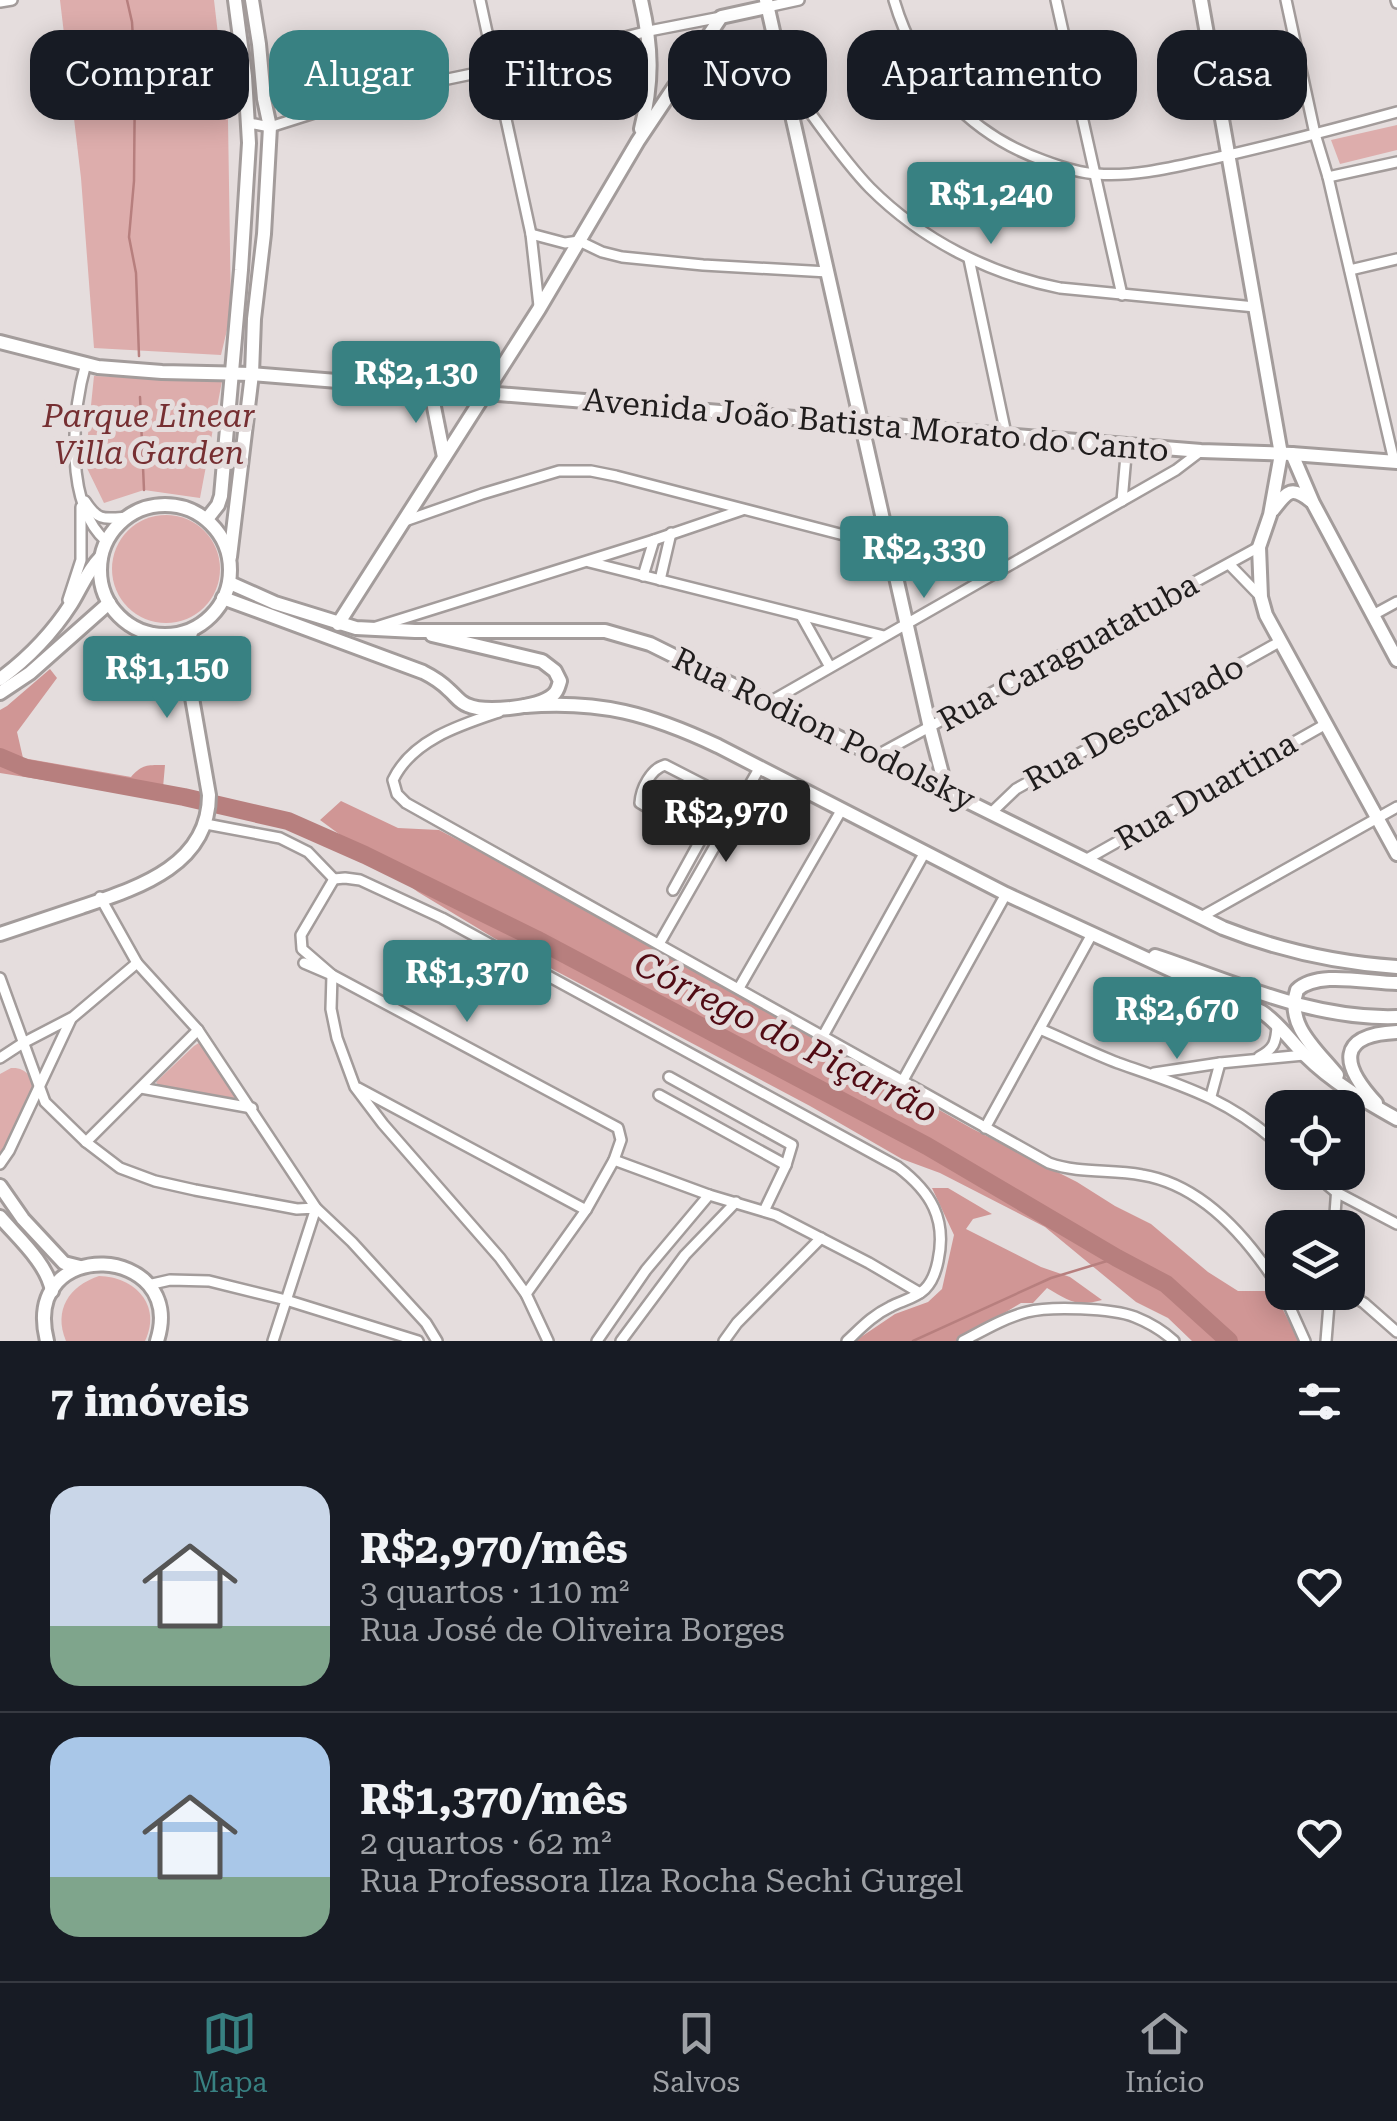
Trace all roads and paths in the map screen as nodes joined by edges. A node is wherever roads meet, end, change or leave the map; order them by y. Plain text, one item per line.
1 (12, 0) edge
2 (234, 0) edge
3 (252, 0) edge
4 (480, 0) edge
5 (642, 0) edge
6 (800, 0) edge
7 (894, 0) edge
8 (1056, 0) edge
9 (1201, 0) edge
10 (1286, 0) edge
11 (0, 2) edge
12 (766, 4) edge
13 (721, 17) junction
14 (487, 30) edge
15 (772, 30) edge
16 (649, 31) junction
17 (469, 75) edge
18 (1397, 112) edge
19 (507, 120) edge
20 (792, 120) edge
21 (815, 120) edge
22 (248, 123) junction
23 (270, 127) junction
24 (1315, 134) junction
25 (638, 141) junction
26 (1229, 155) junction
27 (1397, 162) edge
28 (1096, 174) junction
29 (1328, 177) junction
30 (531, 234) junction
31 (579, 242) junction
32 (969, 258) junction
33 (1397, 259) edge
34 (1350, 270) junction
35 (828, 272) junction
36 (1122, 294) junction
37 (1255, 307) junction
38 (539, 309) junction
39 (0, 342) edge
40 (86, 363) junction
41 (233, 372) junction
42 (252, 374) junction
43 (430, 387) junction
44 (485, 393) junction
45 (862, 423) junction
46 (1006, 434) junction
47 (1127, 444) junction
48 (1201, 452) junction
49 (1287, 454) junction
50 (444, 458) junction
51 (1396, 461) edge
52 (1277, 476) junction
53 (1302, 476) junction
54 (1291, 492) junction
55 (81, 494) junction
56 (1122, 501) junction
57 (1313, 503) junction
58 (744, 510) junction
59 (1270, 514) junction
60 (127, 516) junction
61 (207, 519) junction
62 (405, 521) junction
63 (670, 533) junction
64 (654, 540) junction
65 (1259, 547) junction
66 (104, 548) junction
67 (890, 548) junction
68 (230, 557) junction
69 (586, 561) junction
70 (1228, 564) junction
71 (643, 576) junction
72 (660, 580) junction
73 (230, 583) junction
74 (1261, 597) junction
75 (223, 598) junction
76 (1397, 602) edge
77 (109, 603) junction
78 (64, 614) junction
79 (1373, 615) junction
80 (802, 617) junction
81 (338, 624) junction
82 (907, 624) junction
83 (369, 629) junction
84 (192, 630) junction
85 (415, 631) junction
86 (152, 634) junction
87 (884, 636) junction
88 (1280, 640) junction
89 (1397, 660) edge
90 (830, 667) junction
91 (12, 670) edge
92 (0, 679) edge
93 (0, 693) edge
94 (462, 703) junction
95 (768, 703) junction
96 (524, 706) junction
97 (1326, 724) junction
98 (930, 728) junction
99 (451, 730) junction
100 (876, 756) junction
101 (760, 768) junction
102 (946, 789) junction
103 (206, 794) junction
104 (738, 803) junction
105 (1397, 807) edge
106 (842, 809) junction
107 (992, 812) junction
108 (206, 816) junction
109 (1377, 817) junction
110 (925, 852) junction
111 (1397, 854) edge
112 (1087, 859) junction
113 (334, 880) junction
114 (673, 890) dead end
115 (1006, 894) junction
116 (100, 897) junction
117 (1200, 917) junction
118 (0, 931) edge
119 (1092, 934) junction
120 (659, 944) junction
121 (1129, 950) junction
122 (304, 963) dead end
123 (136, 964) junction
124 (1397, 968) edge
125 (332, 976) junction
126 (0, 978) edge
127 (1397, 983) edge
128 (739, 988) junction
129 (1294, 1004) junction
130 (73, 1017) junction
131 (1397, 1017) edge
132 (1277, 1022) junction
133 (1040, 1029) junction
134 (198, 1030) junction
135 (1397, 1032) edge
136 (822, 1036) junction
137 (23, 1042) junction
138 (1304, 1055) junction
139 (0, 1058) edge
140 (1256, 1058) junction
141 (1220, 1063) junction
142 (1151, 1074) junction
143 (669, 1077) dead end
144 (902, 1082) junction
145 (356, 1087) junction
146 (38, 1088) junction
147 (141, 1088) junction
148 (1347, 1089) joint
149 (659, 1095) dead end
150 (1210, 1096) junction
151 (1365, 1102) edge
152 (252, 1108) junction
153 (1391, 1115) edge
154 (985, 1128) junction
155 (1265, 1133) edge
156 (86, 1142) junction
157 (614, 1160) junction
158 (0, 1164) edge
159 (786, 1165) junction
160 (0, 1186) edge
161 (1334, 1190) edge
162 (1336, 1192) junction
163 (710, 1194) junction
164 (736, 1202) junction
165 (316, 1208) junction
166 (586, 1210) junction
167 (764, 1210) junction
168 (1335, 1210) edge
169 (0, 1216) edge
170 (1397, 1224) edge
171 (821, 1238) junction
172 (1265, 1265) edge
173 (80, 1267) junction
174 (148, 1285) junction
175 (52, 1291) junction
176 (920, 1293) junction
177 (526, 1294) junction
178 (286, 1300) junction
179 (1365, 1304) edge
180 (1291, 1310) edge
181 (1329, 1310) edge
182 (1397, 1332) edge
183 (44, 1339) edge
184 (157, 1341) edge
185 (273, 1341) edge
186 (418, 1341) edge
187 (437, 1341) edge
188 (548, 1341) edge
189 (597, 1341) edge
190 (620, 1341) edge
191 (724, 1341) edge
192 (847, 1341) edge
193 (964, 1341) edge
194 (1174, 1341) edge
195 (1306, 1341) edge
196 (1326, 1341) edge

1 - 11 street
2 - 22 street
3 - 23 street
4 - 14 street
5 - 16 street
6 - 12 street
7 - 28 street
8 - 28 street
9 - 26 street
10 - 24 street
12 - 13 street
12 - 15 street
13 - 16 street
13 - 25 street
16 - 25 street
17 - 23 street
18 - 24 street
19 - 30 street
20 - 35 street
21 - 32 street
22 - 23 street
22 - 41 street
23 - 42 street
24 - 26 street
24 - 29 street
25 - 31 street
26 - 28 street
26 - 37 street
27 - 29 street
28 - 36 street
29 - 34 street
30 - 31 street
30 - 38 street
31 - 35 street
31 - 38 street
32 - 36 street
32 - 46 street
33 - 34 street
34 - 51 street
35 - 45 street
36 - 37 street
37 - 49 street
38 - 44 street
39 - 40 street, Avenida João Batista Morato do Canto
40 - 41 street, Avenida João Batista Morato do Canto
40 - 55 street
41 - 42 street, Avenida João Batista Morato do Canto
41 - 61 street
42 - 43 street, Avenida João Batista Morato do Canto
42 - 68 street
43 - 44 street, Avenida João Batista Morato do Canto
43 - 50 street
44 - 45 street, Avenida João Batista Morato do Canto
44 - 50 street
45 - 46 street, Avenida João Batista Morato do Canto
45 - 67 street
46 - 47 street, Avenida João Batista Morato do Canto
47 - 48 street, Avenida João Batista Morato do Canto
47 - 56 street
48 - 49 street, Avenida João Batista Morato do Canto
48 - 56 street
49 - 51 street, Avenida João Batista Morato do Canto
49 - 52 street
49 - 53 street
50 - 62 street
52 - 54 street
52 - 59 street
53 - 54 street
53 - 57 street
54 - 57 street
54 - 59 street
55 - 60 street
55 - 66 street
55 - 78 street
56 - 82 street
57 - 79 street
58 - 62 street
58 - 63 street
58 - 67 street
59 - 65 street
60 - 61 street
60 - 66 street
61 - 68 street
62 - 81 street
63 - 64 street
63 - 72 street
64 - 69 street
64 - 71 street
65 - 70 street, Rua Caraguatatuba
65 - 74 street
66 - 77 street
66 - 78 street
67 - 82 street
68 - 73 street
69 - 71 street
69 - 83 street
70 - 74 street
70 - 98 street, Rua Caraguatatuba
71 - 72 street
72 - 80 street
73 - 75 street
73 - 81 street, Rua Rodion Podolsky
74 - 88 street
75 - 84 street
75 - 94 street
76 - 79 street
77 - 86 street
77 - 91 street
78 - 91 street
79 - 89 street
80 - 87 street
80 - 90 street
81 - 83 street, Rua Rodion Podolsky
82 - 87 street
82 - 98 street
83 - 85 street, Rua Rodion Podolsky
84 - 86 street
84 - 103 street
85 - 95 street, Rua Rodion Podolsky
85 - 96 street
86 - 103 street
87 - 90 street
88 - 97 street
88 - 107 street, Rua Descalvado
90 - 95 street
91 - 92 street
91 - 93 street
94 - 96 street
94 - 99 street
95 - 100 street, Rua Rodion Podolsky
96 - 99 street
96 - 101 street
97 - 109 street
97 - 112 street, Rua Duartina
98 - 100 street, Rua Caraguatatuba
98 - 102 street
99 - 120 street
100 - 102 street, Rua Rodion Podolsky
101 - 104 street
101 - 106 street
102 - 107 street, Rua Rodion Podolsky
103 - 108 street
104 - 114 street
104 - 120 street
105 - 109 street
106 - 110 street
106 - 128 street
107 - 112 street, Rua Rodion Podolsky
108 - 113 street
108 - 116 street
109 - 111 street
109 - 117 street
110 - 115 street
110 - 136 street
112 - 117 street, Rua Rodion Podolsky
113 - 125 street
113 - 176 street
115 - 119 street
115 - 144 street
116 - 118 street
116 - 123 street
117 - 124 street, Rua Rodion Podolsky
119 - 121 street
119 - 133 street
120 - 128 street
121 - 129 street
121 - 132 street
122 - 125 street
123 - 130 street
123 - 134 street
125 - 145 street
125 - 157 street
126 - 137 street
127 - 129 street
128 - 136 street
129 - 131 street
129 - 148 street
130 - 137 street
130 - 146 street
132 - 138 street
132 - 140 street
133 - 142 street
133 - 154 street
134 - 147 street
134 - 152 street
135 - 153 street
136 - 144 street
137 - 139 street
137 - 146 street
138 - 140 street
138 - 148 street
140 - 141 street
141 - 142 street
141 - 150 street
142 - 150 street
143 - 159 street
144 - 154 street
145 - 166 street
145 - 177 street
146 - 156 street
146 - 158 street
147 - 152 street
147 - 156 street
149 - 159 street
150 - 155 street
151 - 153 street
152 - 165 street
154 - 172 street
156 - 165 street
157 - 163 street
157 - 166 street
159 - 167 street
160 - 173 street
161 - 162 street
162 - 168 street
162 - 170 street
163 - 164 street
163 - 189 street
164 - 167 street
164 - 190 street
165 - 178 street
165 - 187 street
166 - 177 street
167 - 171 street
169 - 175 street
171 - 176 street
171 - 191 street
173 - 174 street
173 - 175 street
174 - 178 street
174 - 184 street
175 - 183 street
176 - 192 street
177 - 188 street
178 - 185 street
178 - 186 street
179 - 182 street
180 - 195 street
181 - 196 street
193 - 194 street

